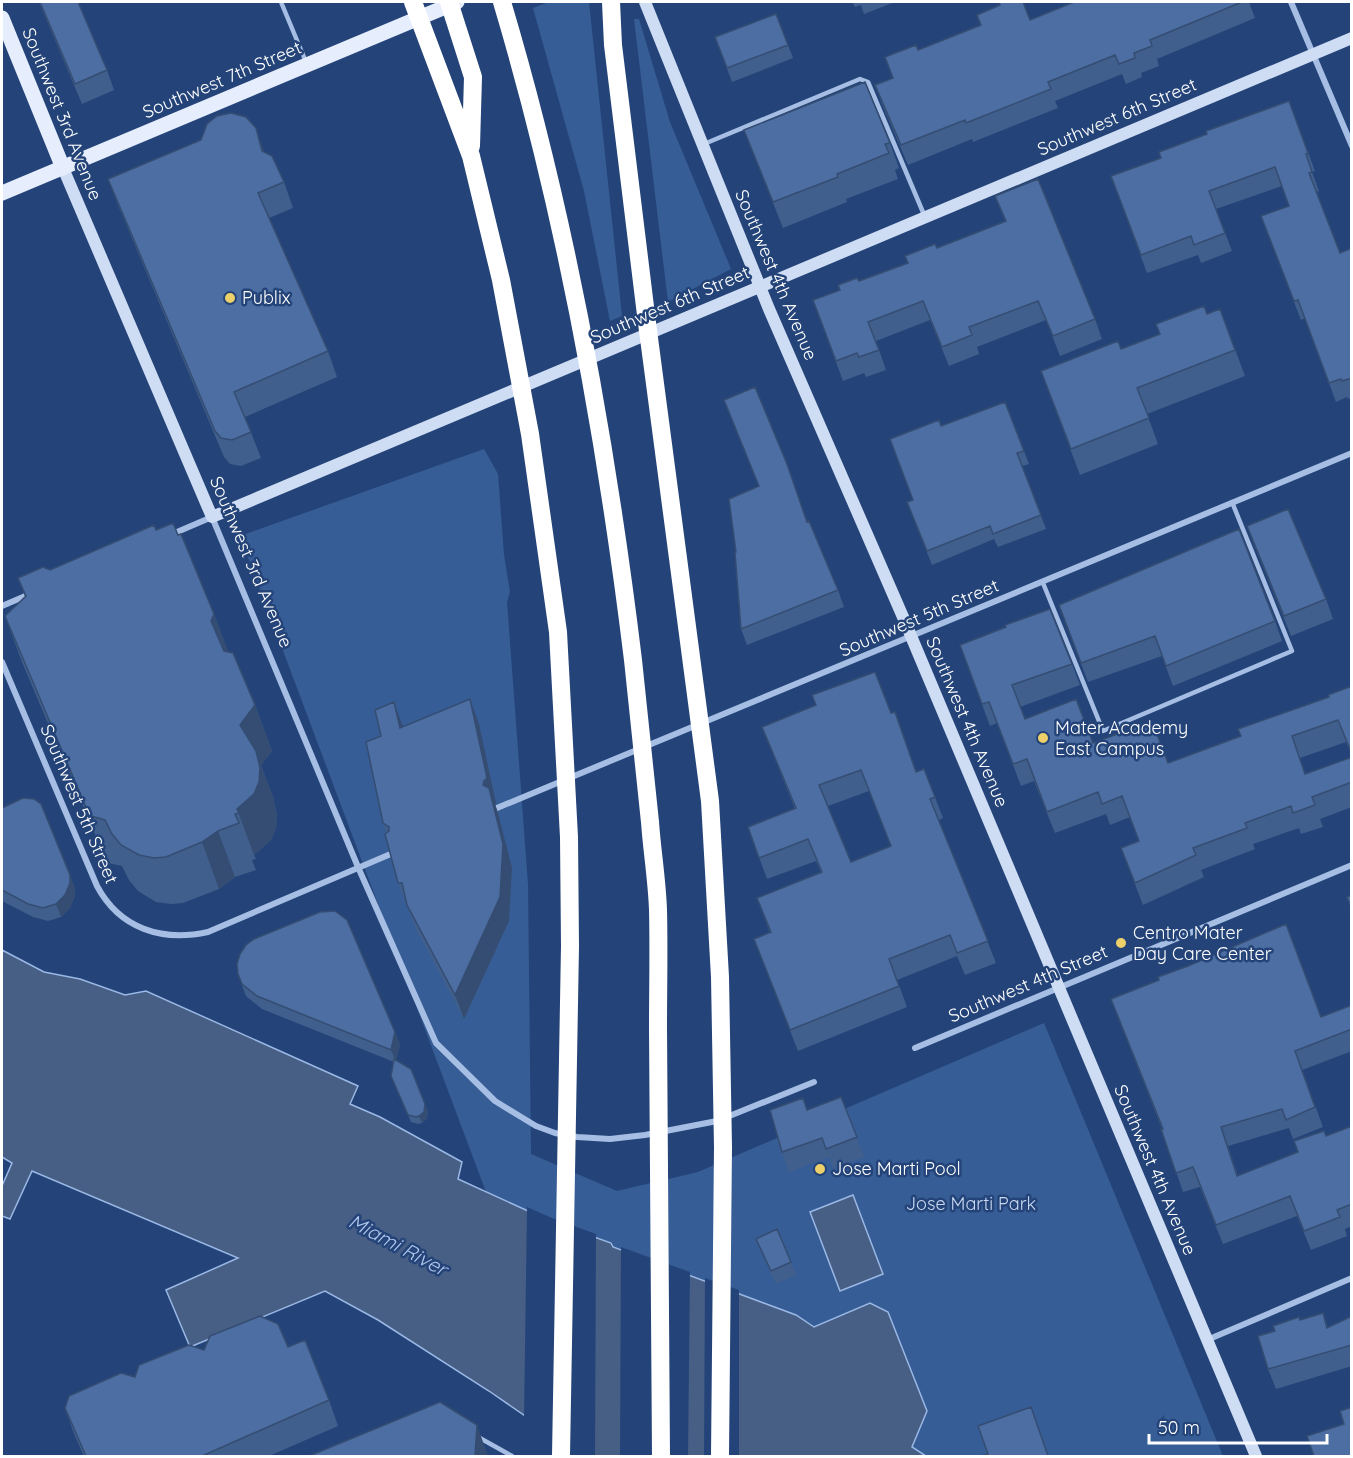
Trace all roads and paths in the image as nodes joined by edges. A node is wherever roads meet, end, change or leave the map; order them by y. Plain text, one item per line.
1 (281, 2) edge
2 (413, 2) edge
3 (449, 2) edge
4 (457, 2) edge
5 (502, 2) edge
6 (610, 2) edge
7 (645, 2) edge
8 (1290, 2) edge
9 (2, 18) edge
10 (1352, 38) edge
11 (1313, 54) junction
12 (307, 65) junction
13 (702, 144) junction
14 (1352, 146) edge
15 (471, 156) junction
16 (63, 168) junction
17 (2, 193) edge
18 (925, 217) junction
19 (760, 288) junction
20 (1352, 453) edge
21 (1232, 502) junction
22 (212, 517) junction
23 (164, 538) edge
24 (1043, 583) junction
25 (34, 592) edge
26 (2, 606) edge
27 (912, 637) junction
28 (2, 662) edge
29 (497, 808) edge
30 (393, 853) edge
31 (1352, 865) edge
32 (358, 867) junction
33 (1059, 988) junction
34 (915, 1048) dead end
35 (814, 1082) dead end
36 (1352, 1278) edge
37 (1206, 1340) junction
38 (475, 1436) edge
39 (512, 1456) edge
40 (561, 1456) edge
41 (661, 1456) edge
42 (720, 1456) edge
43 (1256, 1456) edge

1 - 12 lane
2 - 15 highway, bridge
3 - 15 highway, bridge
4 - 12 main road, Southwest 7th Street
5 - 41 highway, bridge
6 - 42 highway, bridge
7 - 13 street, Southwest 4th Avenue
8 - 11 street
9 - 16 main road, Southwest 3rd Avenue
10 - 11 street, Southwest 6th Street
11 - 14 street
11 - 18 street, Southwest 6th Street
12 - 16 main road, Southwest 7th Street
13 - 18 lane
13 - 19 street, Southwest 4th Avenue
15 - 40 highway, bridge
16 - 17 main road, Southwest 7th Street
16 - 22 street, Southwest 3rd Avenue
18 - 19 street, Southwest 6th Street
19 - 22 street, Southwest 6th Street
19 - 27 street, Southwest 4th Avenue
20 - 21 street, Southwest 5th Street
21 - 24 street, Southwest 5th Street
21 - 24 lane
22 - 23 street, Southwest 6th Street
22 - 32 street, Southwest 3rd Avenue
24 - 27 street, Southwest 5th Street
25 - 26 street
27 - 29 street, Southwest 5th Street
27 - 33 street, Southwest 4th Avenue
28 - 32 street, Southwest 5th Street
30 - 32 street, Southwest 5th Street
31 - 33 street, Southwest 4th Street
32 - 35 street, Southwest 3rd Avenue
33 - 34 street, Southwest 4th Street
33 - 37 street, Southwest 4th Avenue
36 - 37 street
37 - 43 street, Southwest 4th Avenue
38 - 39 lane

